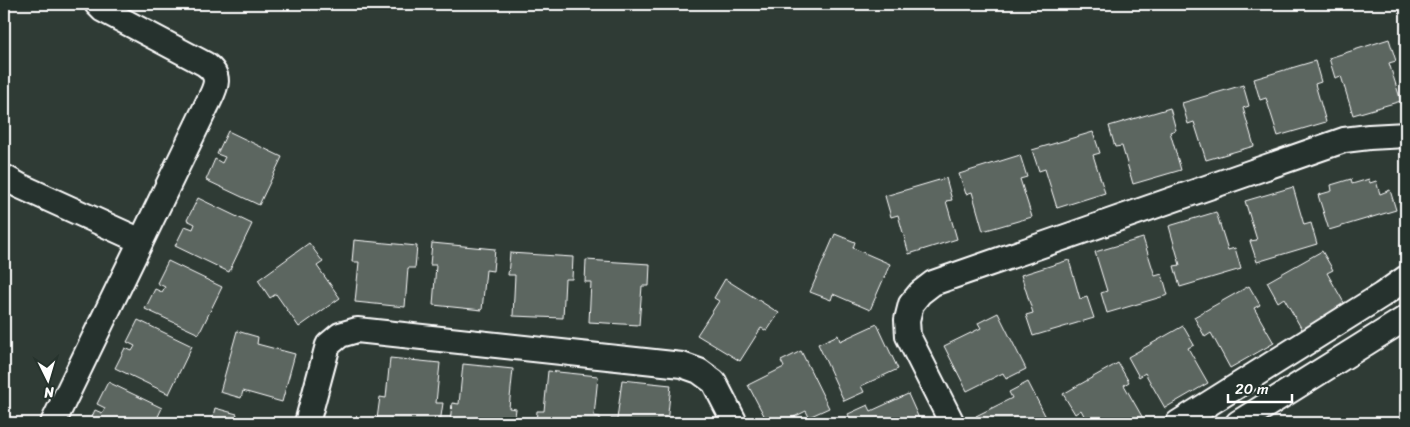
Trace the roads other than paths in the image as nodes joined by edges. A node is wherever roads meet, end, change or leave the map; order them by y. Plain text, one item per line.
1 (97, 4) edge
2 (1406, 134) edge
3 (4, 177) edge
4 (141, 241) junction
5 (1406, 278) edge
6 (1406, 318) edge
7 (53, 423) edge
8 (307, 423) edge
9 (735, 423) edge
10 (952, 423) edge
11 (1178, 423) edge
12 (1238, 423) edge

1 - 4 street
2 - 10 street
3 - 4 street
4 - 7 street
5 - 11 street
6 - 12 street
8 - 9 street

